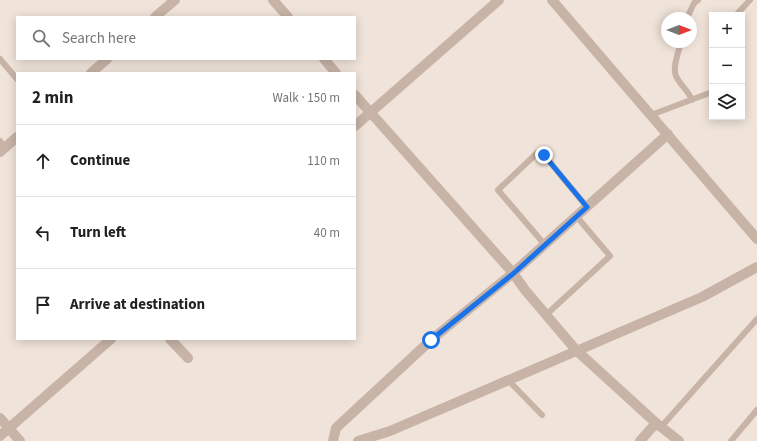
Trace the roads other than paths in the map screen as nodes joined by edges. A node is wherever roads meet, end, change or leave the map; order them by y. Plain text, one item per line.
1 (175, 0) edge
2 (273, 0) edge
3 (499, 0) edge
4 (552, 0) edge
5 (698, 0) edge
6 (750, 0) edge
7 (690, 12) edge
8 (739, 12) edge
9 (156, 16) edge
10 (287, 16) edge
11 (680, 48) edge
12 (0, 59) edge
13 (106, 60) edge
14 (325, 60) edge
15 (91, 72) edge
16 (335, 72) edge
17 (16, 78) edge
18 (709, 93) edge
19 (356, 96) edge
20 (692, 100) junction
21 (370, 113) junction
22 (651, 115) junction
23 (356, 125) edge
24 (668, 134) junction
25 (16, 138) edge
26 (2, 147) edge
27 (587, 207) junction
28 (577, 217) junction
29 (757, 239) edge
30 (545, 245) junction
31 (757, 267) edge
32 (514, 273) junction
33 (547, 314) junction
34 (757, 318) edge
35 (110, 340) edge
36 (171, 340) edge
37 (576, 350) junction
38 (188, 358) dead end
39 (508, 380) junction
40 (757, 410) edge
41 (542, 414) dead end
42 (0, 418) edge
43 (658, 425) junction
44 (9, 428) junction
45 (0, 436) edge
46 (20, 441) edge
47 (333, 441) edge
48 (358, 441) edge
49 (640, 441) edge
50 (678, 441) edge
51 (731, 441) edge

1 - 9 street
2 - 10 street
3 - 21 street
4 - 22 street
5 - 7 lane
6 - 8 lane
11 - 20 lane
12 - 17 lane
13 - 15 street
14 - 16 street
18 - 20 lane
19 - 21 street
20 - 22 lane
21 - 23 street
21 - 32 street
22 - 24 street
24 - 27 street
24 - 29 street
25 - 26 street
27 - 28 street
27 - 30 lane
28 - 30 street
28 - 33 lane
30 - 32 street
31 - 37 street
32 - 33 street
32 - 47 street
33 - 37 street
34 - 43 lane
35 - 44 street
36 - 38 street
37 - 39 street
37 - 43 street
39 - 41 lane
39 - 48 street
40 - 51 lane
42 - 44 street
43 - 49 street
43 - 50 street
44 - 45 street
44 - 46 street

